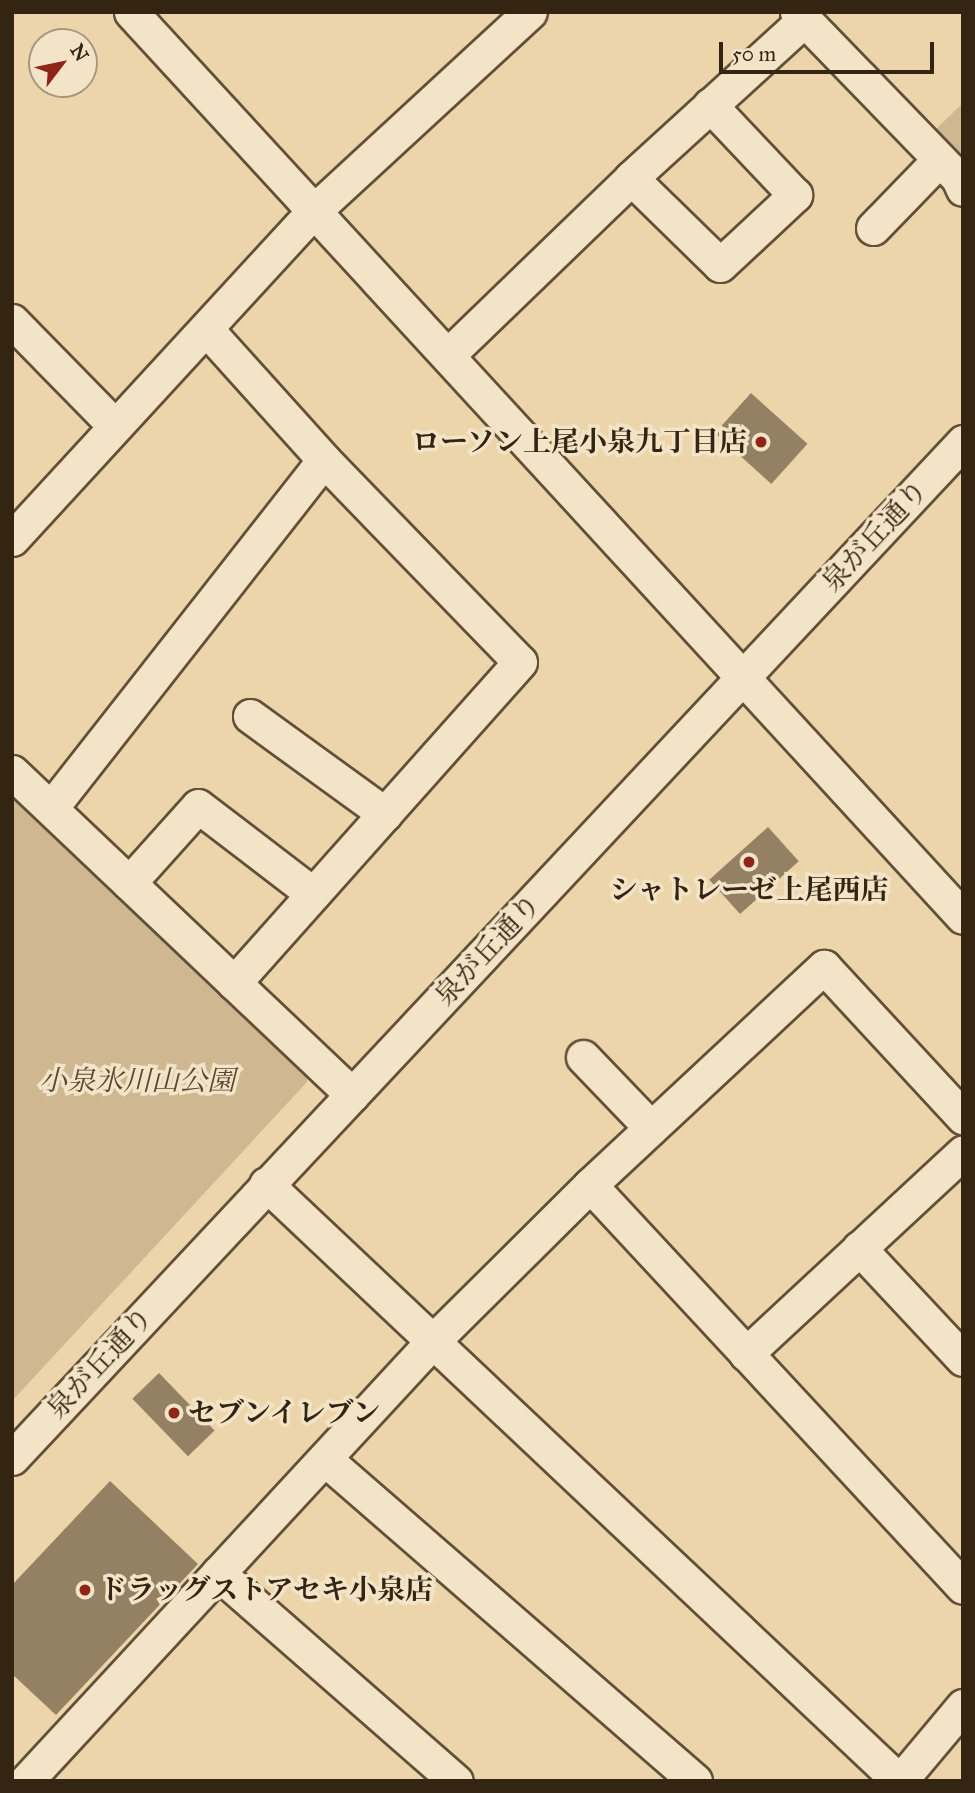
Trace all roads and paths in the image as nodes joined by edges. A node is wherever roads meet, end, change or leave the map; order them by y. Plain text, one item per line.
1 (131, 12) edge
2 (530, 12) edge
3 (801, 16) edge
4 (710, 105) junction
5 (939, 159) junction
6 (631, 178) junction
7 (963, 189) edge
8 (313, 212) junction
9 (873, 228) dead end
10 (208, 331) junction
11 (17, 336) edge
12 (448, 355) junction
13 (115, 426) junction
14 (963, 442) edge
15 (324, 460) junction
16 (12, 539) edge
17 (742, 678) junction
18 (250, 716) dead end
19 (12, 772) edge
20 (51, 808) junction
21 (385, 814) junction
22 (129, 883) junction
23 (313, 894) junction
24 (963, 918) edge
25 (234, 983) junction
26 (583, 1057) dead end
27 (352, 1095) junction
28 (963, 1117) edge
29 (651, 1128) junction
30 (963, 1152) edge
31 (266, 1184) junction
32 (590, 1185) junction
33 (859, 1248) junction
34 (434, 1340) junction
35 (746, 1354) junction
36 (963, 1359) edge
37 (12, 1458) edge
38 (326, 1460) junction
39 (218, 1573) junction
40 (963, 1587) edge
41 (962, 1707) edge
42 (12, 1775) edge
43 (20, 1781) edge
44 (26, 1781) edge
45 (456, 1781) edge
46 (695, 1781) edge
47 (899, 1781) edge

1 - 8 street
2 - 8 street
3 - 4 street
3 - 5 street
4 - 6 street
4 - 6 street
5 - 7 street
5 - 9 street
6 - 12 street
8 - 10 street
8 - 12 street
10 - 13 street
10 - 15 street
11 - 13 street
12 - 17 street
13 - 16 street
14 - 17 street, 泉が丘通り
15 - 20 street
15 - 21 street
17 - 24 street
17 - 27 street, 泉が丘通り
18 - 21 street
19 - 20 street
20 - 22 street
21 - 23 street
22 - 23 street
22 - 25 street
23 - 25 street
25 - 27 street
26 - 29 street
27 - 31 street, 泉が丘通り
28 - 29 street
29 - 32 street
30 - 33 street
31 - 34 street
31 - 37 street, 泉が丘通り
32 - 34 street
32 - 35 street
33 - 35 street
33 - 36 street
34 - 38 street
34 - 47 street
35 - 40 street
38 - 39 street
38 - 46 street
39 - 44 street
39 - 45 street
41 - 47 street
42 - 43 street

